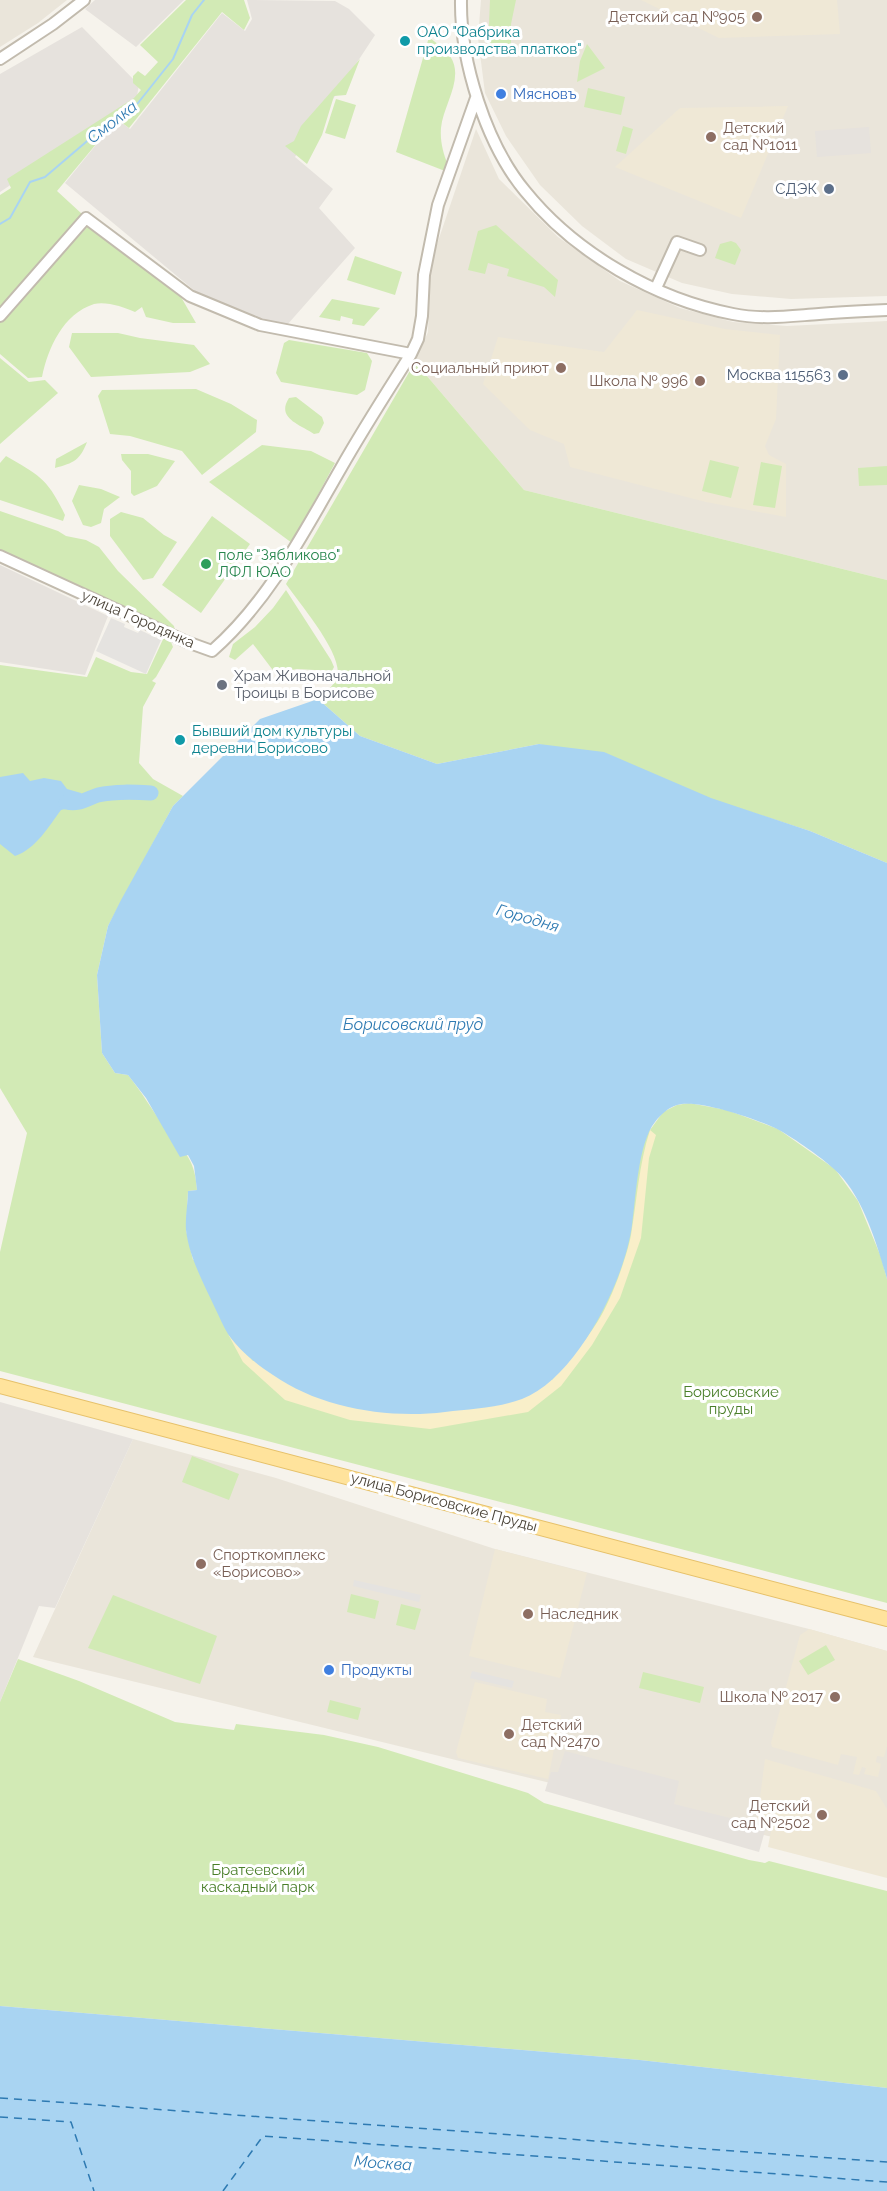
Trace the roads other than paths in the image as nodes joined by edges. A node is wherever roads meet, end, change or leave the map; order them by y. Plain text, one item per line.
1 (84, 0) edge
2 (461, 0) edge
3 (0, 59) edge
4 (476, 98) junction
5 (700, 250) dead end
6 (656, 288) junction
7 (887, 310) edge
8 (0, 316) edge
9 (411, 354) junction
10 (0, 556) edge
11 (0, 1386) edge
12 (887, 1619) edge

1 - 3 street
2 - 4 street
4 - 6 street
4 - 9 street, улица Городянка
5 - 6 street
6 - 7 street
8 - 9 street
9 - 10 street, улица Городянка
11 - 12 main road, улица Борисовские Пруды

